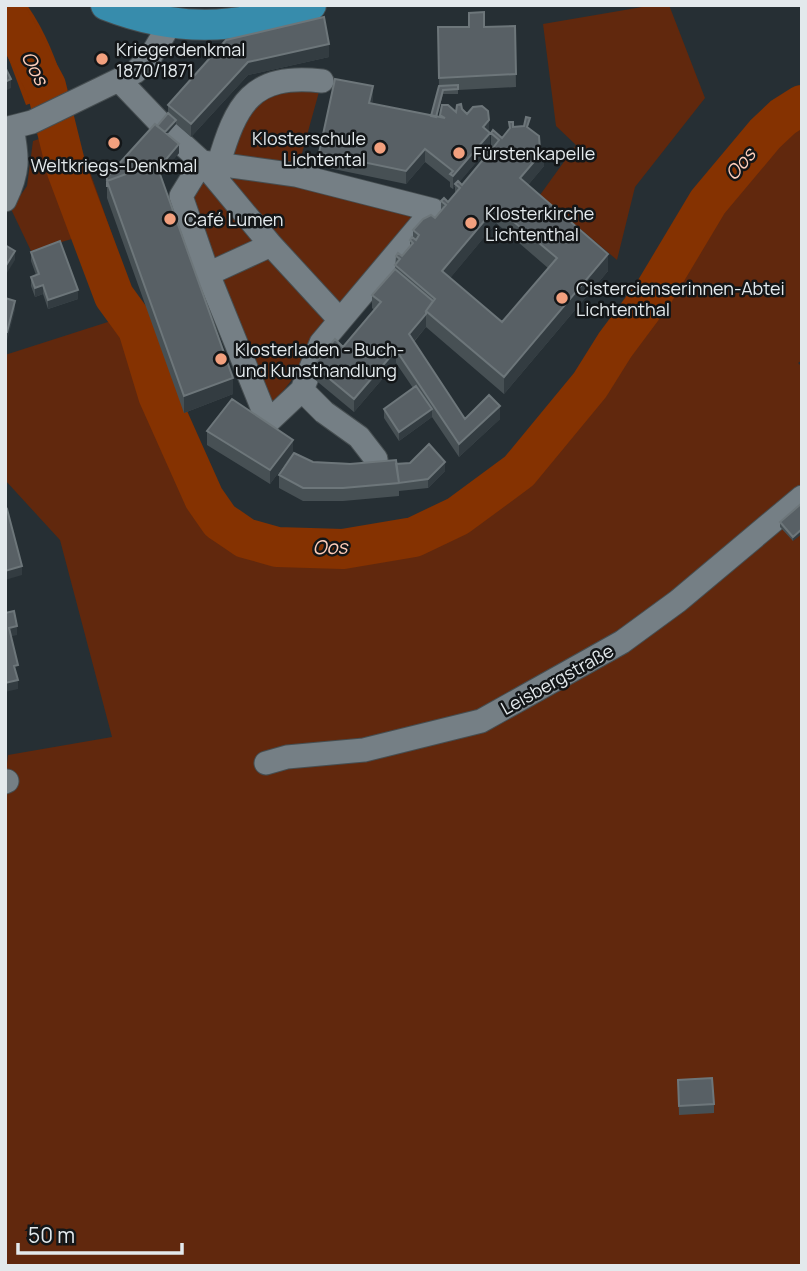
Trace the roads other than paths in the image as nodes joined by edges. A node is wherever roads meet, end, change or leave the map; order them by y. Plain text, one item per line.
1 (106, 5) edge
2 (304, 6) edge
3 (170, 23) junction
4 (120, 81) junction
5 (322, 81) dead end
6 (16, 126) edge
7 (210, 164) junction
8 (5, 200) edge
9 (271, 245) junction
10 (208, 274) junction
11 (340, 320) junction
12 (302, 390) junction
13 (376, 459) edge
14 (802, 497) edge
15 (266, 763) dead end

1 - 3 main road
2 - 3 main road
3 - 4 street
4 - 6 street
4 - 7 street
5 - 7 street
6 - 8 street
7 - 9 street
7 - 10 street
7 - 11 street
9 - 10 street
9 - 11 street
10 - 12 street
11 - 12 street
12 - 13 street
14 - 15 street, Leisbergstraße

